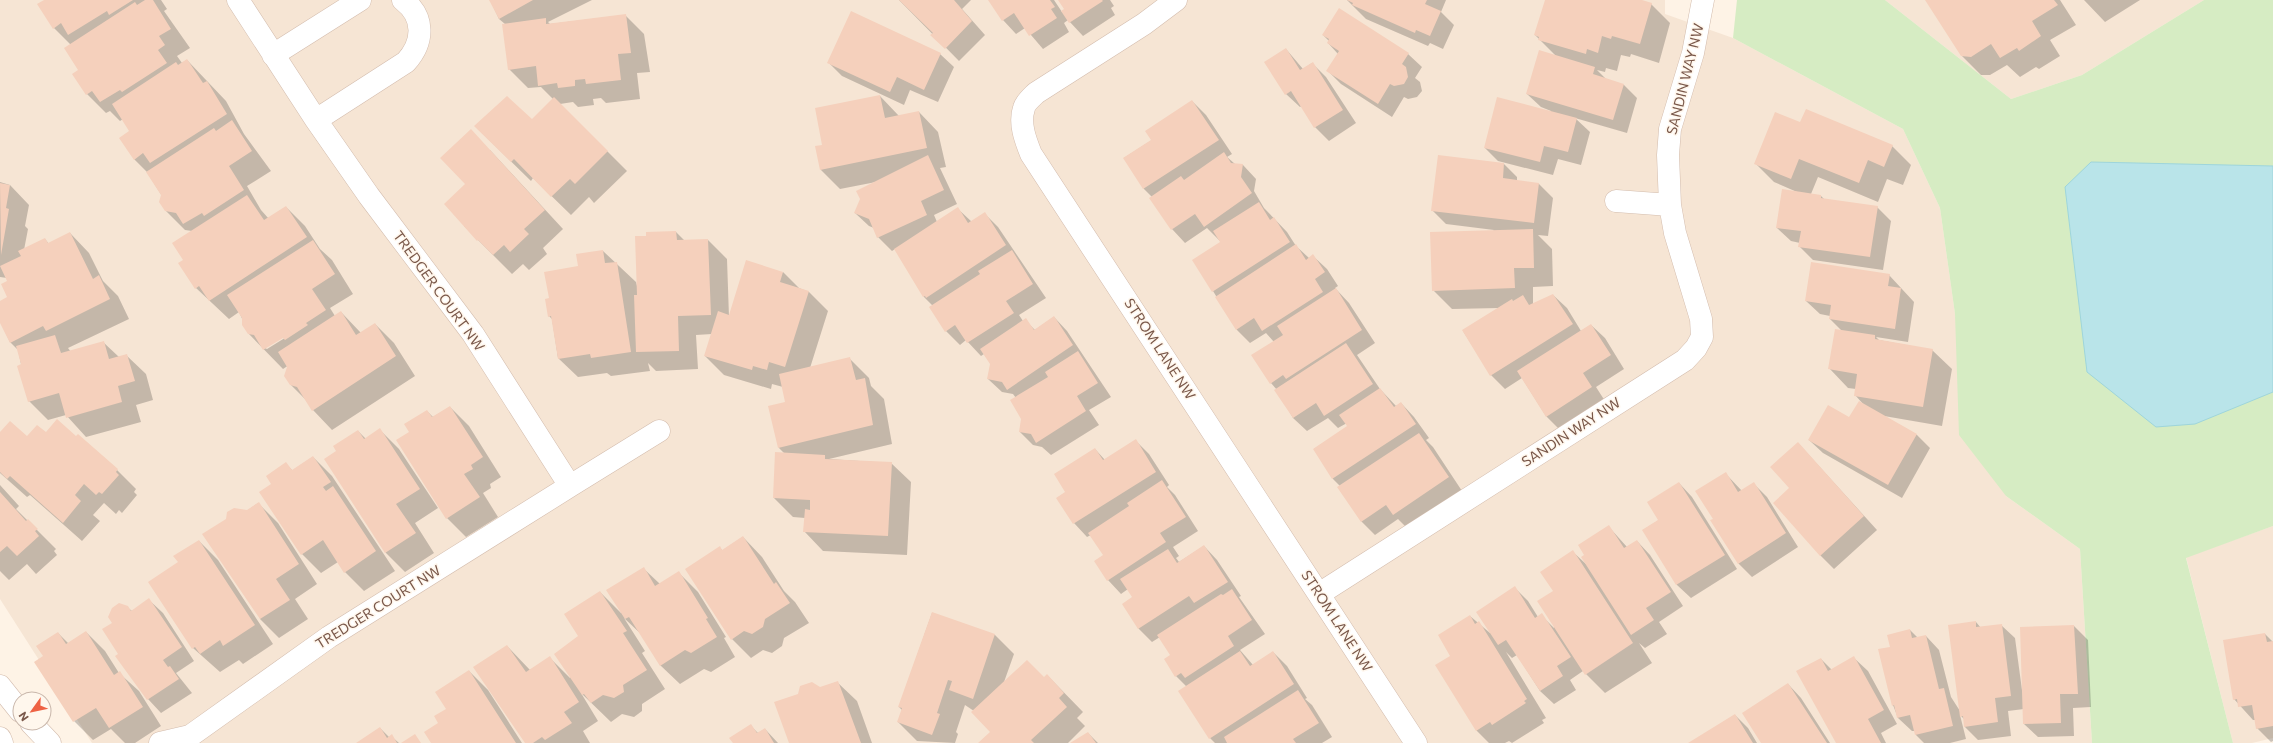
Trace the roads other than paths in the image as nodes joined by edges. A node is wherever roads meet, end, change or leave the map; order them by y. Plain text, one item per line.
1 (238, 0) edge
2 (360, 0) edge
3 (403, 0) edge
4 (1176, 0) edge
5 (1702, 0) edge
6 (274, 55) junction
7 (316, 120) junction
8 (1616, 202) dead end
9 (1670, 205) junction
10 (659, 431) dead end
11 (570, 486) junction
12 (1319, 594) junction
13 (0, 686) edge
14 (12, 701) edge
15 (39, 731) edge
16 (0, 738) edge
17 (188, 739) edge
18 (2, 743) edge
19 (50, 743) edge
20 (160, 743) edge
21 (1416, 743) edge

1 - 6 street, TREDGER COURT NW
2 - 6 street
3 - 7 street
4 - 12 street, STROM LANE NW
5 - 9 street, SANDIN WAY NW
6 - 7 street, TREDGER COURT NW
7 - 11 street, TREDGER COURT NW
8 - 9 street
9 - 12 street, SANDIN WAY NW
10 - 11 street, TREDGER COURT NW
11 - 17 street, TREDGER COURT NW
12 - 21 street, STROM LANE NW
13 - 14 street
15 - 19 street
16 - 18 street
17 - 20 street, TREDGER COURT NW

